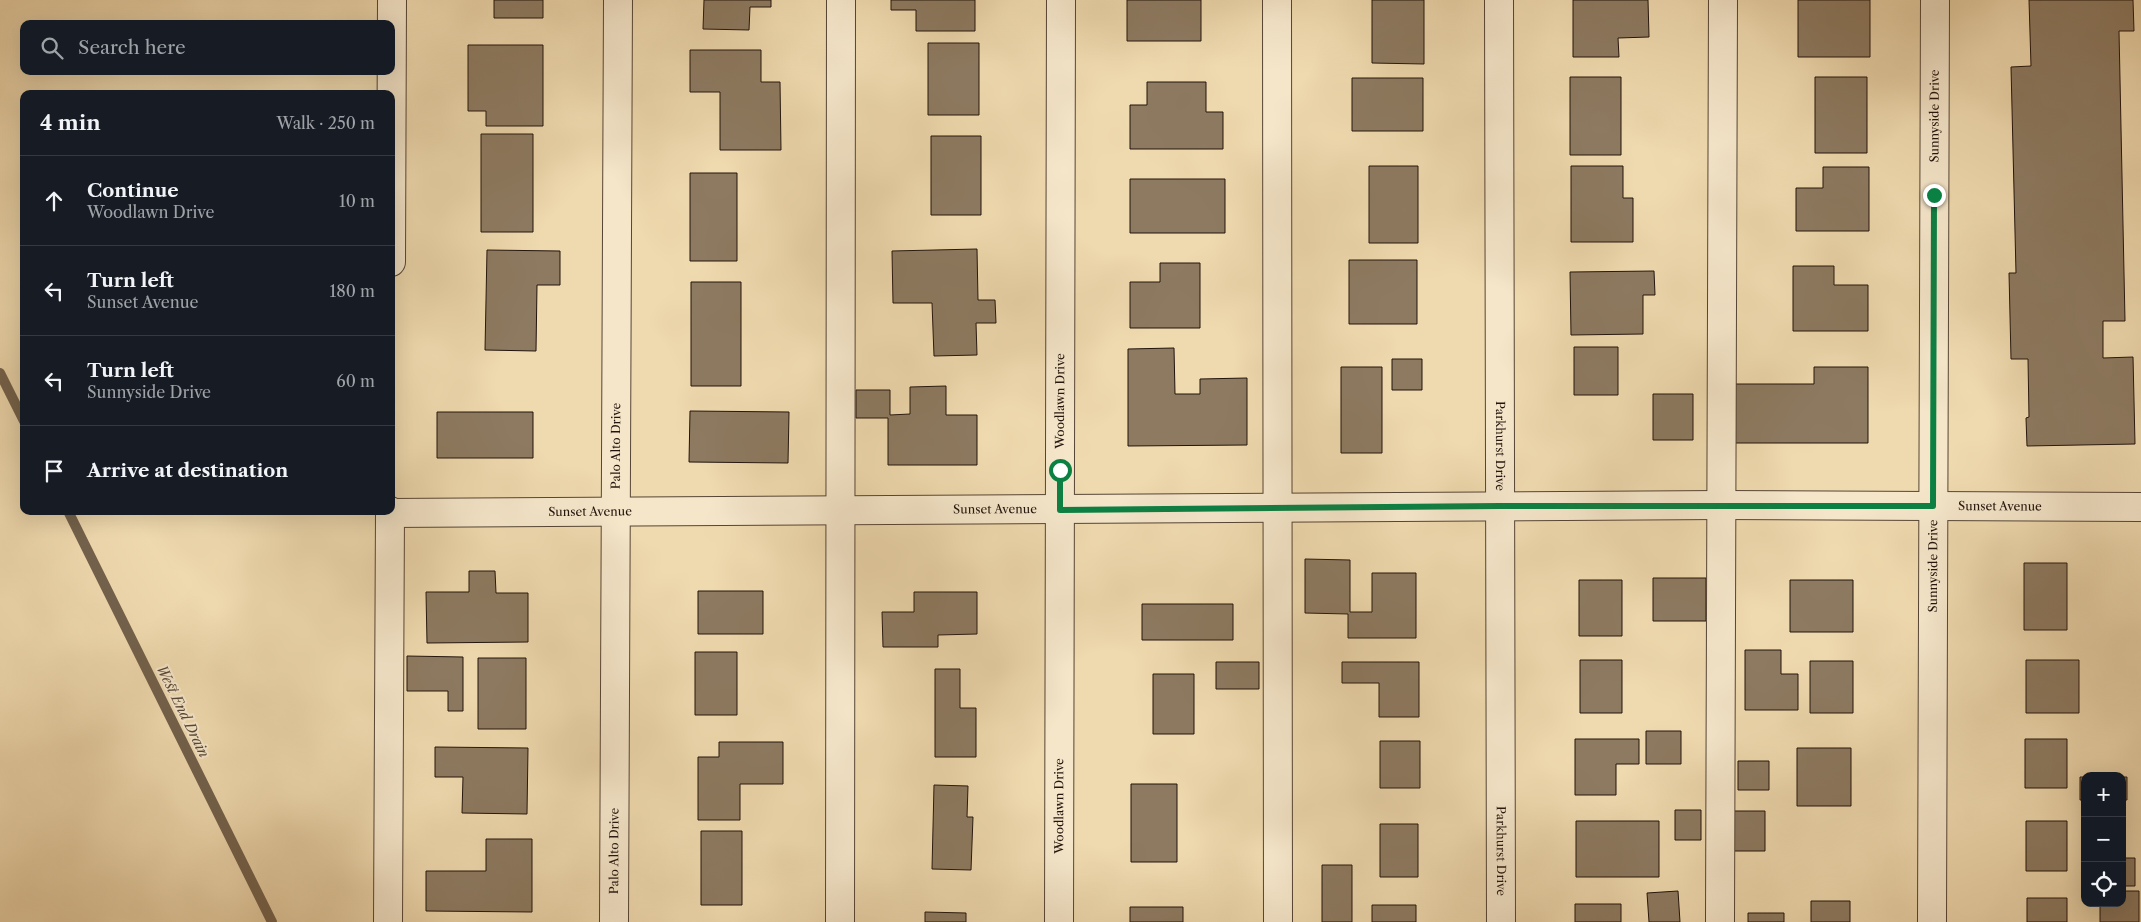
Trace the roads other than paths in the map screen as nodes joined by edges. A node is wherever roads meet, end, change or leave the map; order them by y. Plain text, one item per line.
1 (392, 0) edge
2 (618, 0) edge
3 (841, 0) edge
4 (1061, 0) edge
5 (1277, 0) edge
6 (1499, 0) edge
7 (1723, 0) edge
8 (1935, 0) edge
9 (392, 20) edge
10 (392, 75) edge
11 (392, 90) edge
12 (1500, 506) junction
13 (1721, 506) junction
14 (1933, 506) junction
15 (2141, 507) edge
16 (1278, 508) junction
17 (1060, 510) junction
18 (395, 512) edge
19 (616, 512) junction
20 (841, 512) junction
21 (390, 515) edge
22 (388, 922) edge
23 (614, 922) edge
24 (840, 922) edge
25 (1059, 922) edge
26 (1278, 922) edge
27 (1500, 922) edge
28 (1720, 922) edge
29 (1932, 922) edge

1 - 9 street
2 - 19 street, Palo Alto Drive
3 - 20 street
4 - 17 street, Woodlawn Drive
5 - 16 street
6 - 12 street, Parkhurst Drive
7 - 13 street
8 - 14 street, Sunnyside Drive
10 - 11 street
12 - 13 street, Sunset Avenue
12 - 16 street, Sunset Avenue
12 - 27 street, Parkhurst Drive
13 - 14 street, Sunset Avenue
13 - 28 street
14 - 15 street, Sunset Avenue
14 - 29 street, Sunnyside Drive
16 - 17 street, Sunset Avenue
16 - 26 street
17 - 20 street, Sunset Avenue
17 - 25 street, Woodlawn Drive
18 - 19 street, Sunset Avenue
19 - 20 street, Sunset Avenue
19 - 23 street, Palo Alto Drive
20 - 24 street
21 - 22 street

